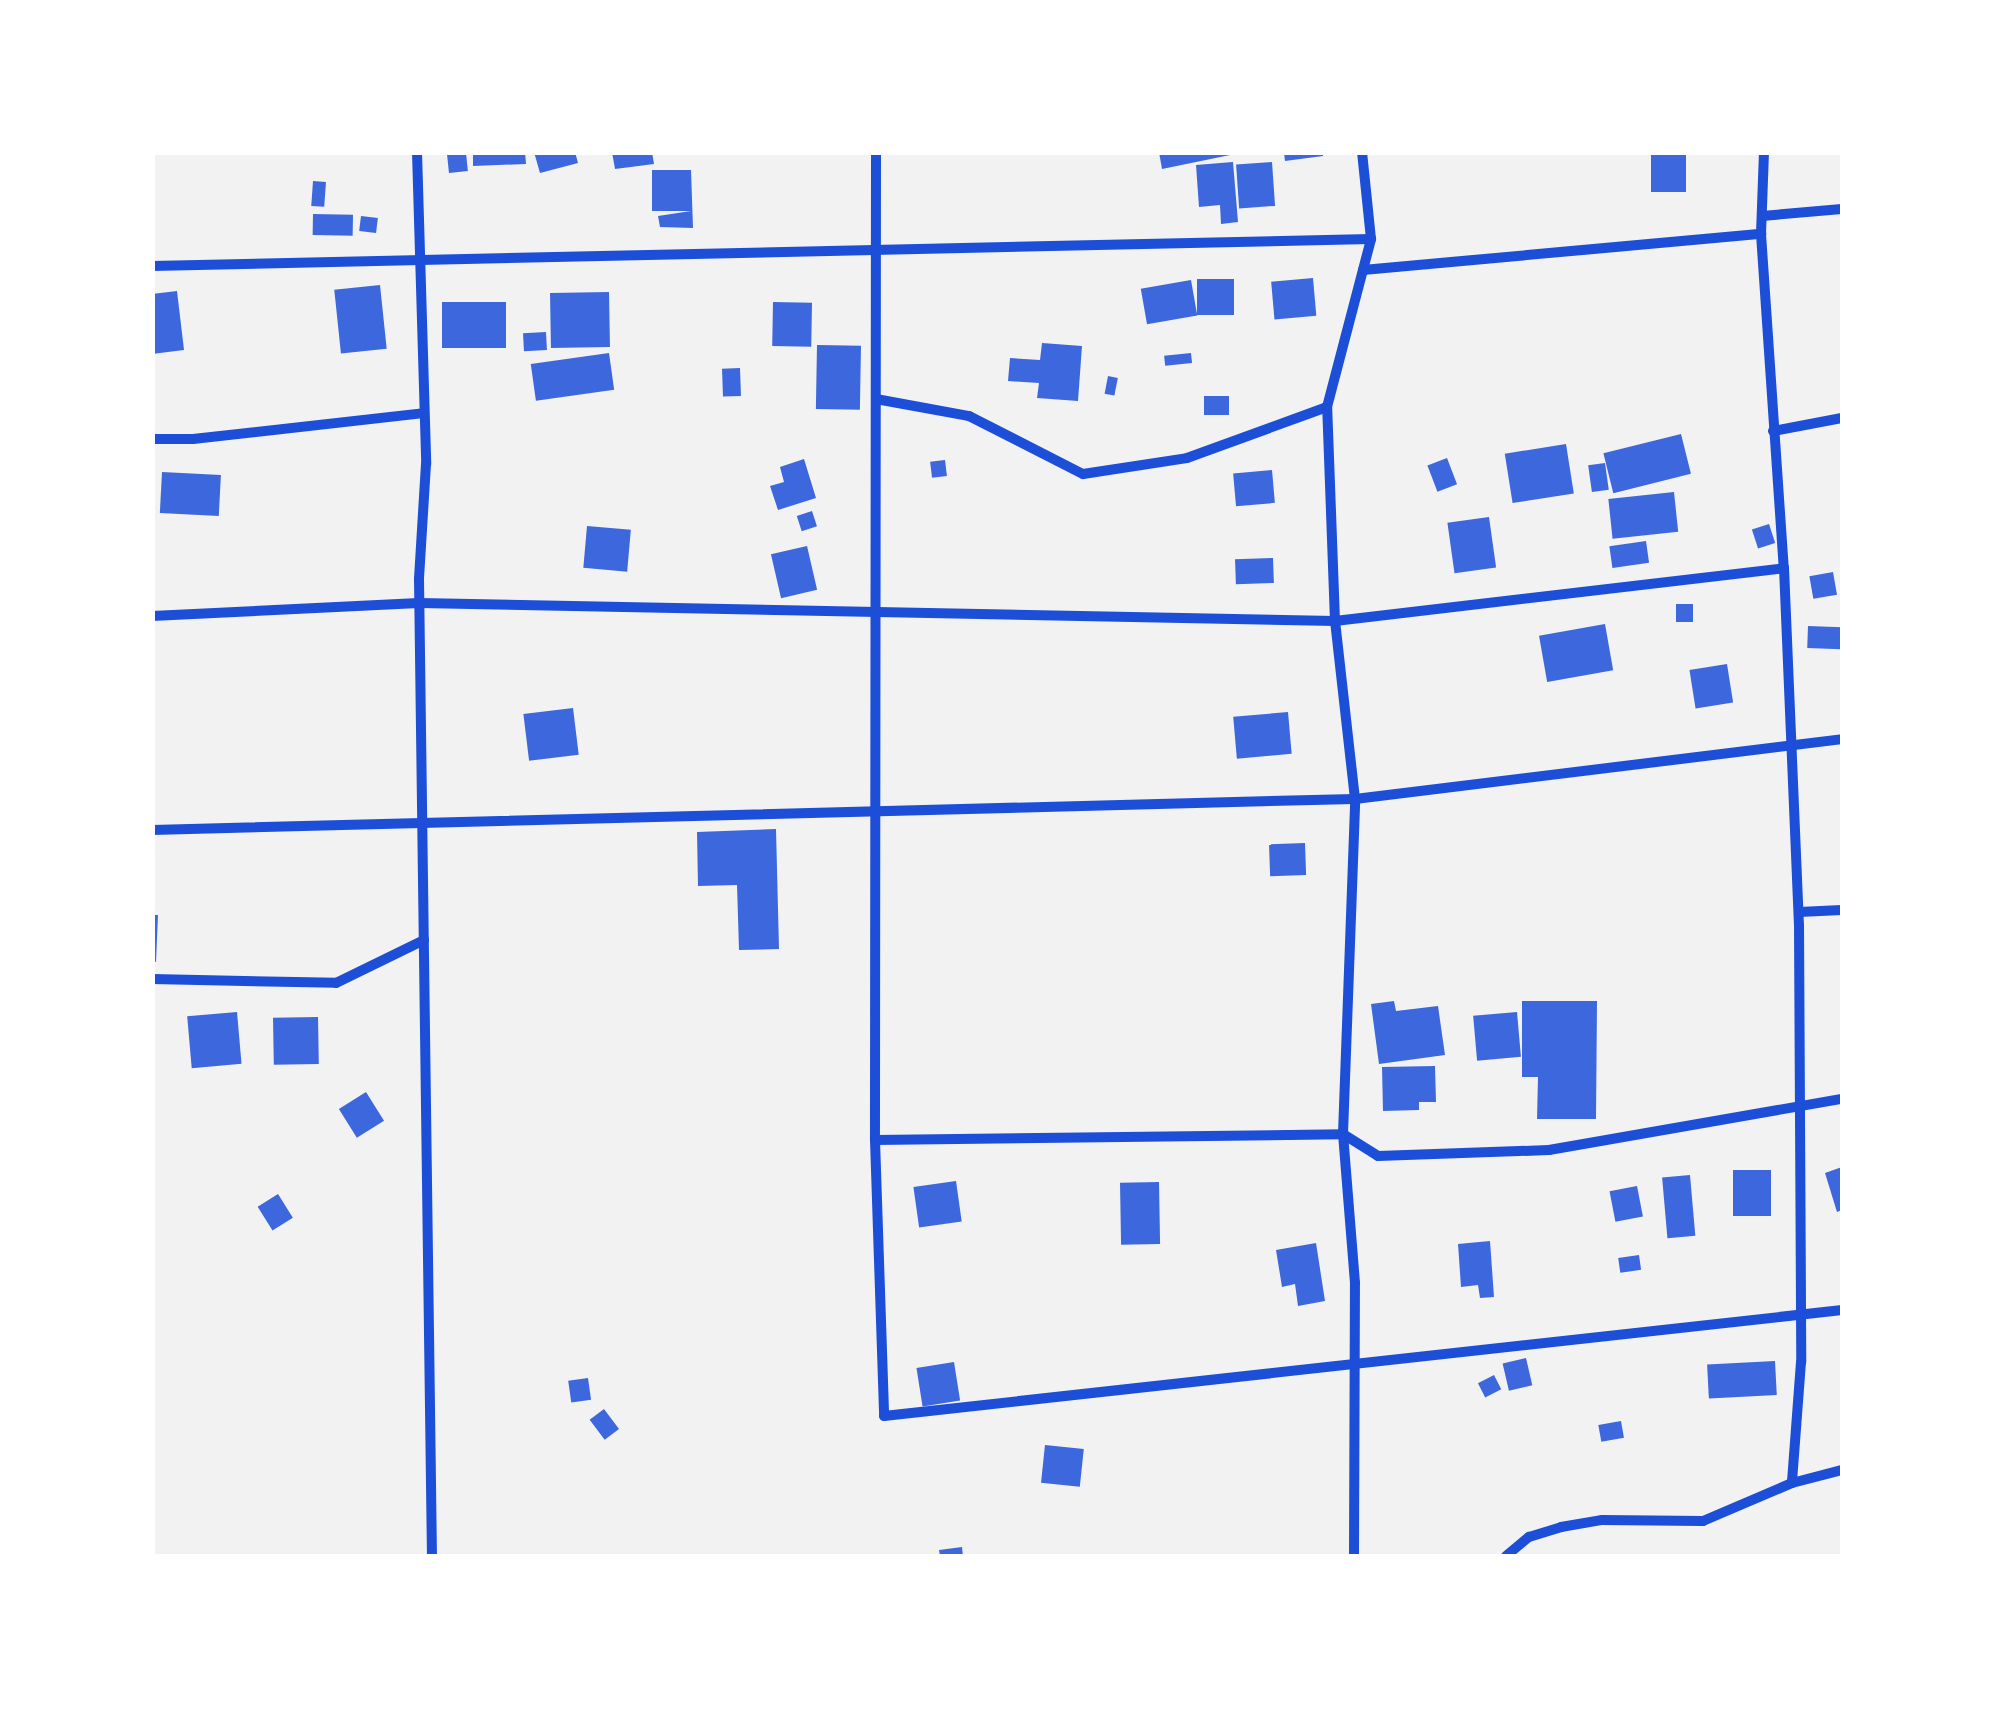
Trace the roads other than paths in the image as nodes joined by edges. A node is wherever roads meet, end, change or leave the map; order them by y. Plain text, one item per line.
1 (417, 152) edge
2 (876, 152) edge
3 (1362, 152) edge
4 (1764, 152) edge
5 (1842, 209) edge
6 (1762, 216) junction
7 (1761, 234) junction
8 (1371, 238) junction
9 (876, 251) junction
10 (419, 260) junction
11 (152, 266) edge
12 (1363, 270) junction
13 (876, 398) junction
14 (1327, 407) junction
15 (424, 412) junction
16 (1842, 418) edge
17 (1774, 431) junction
18 (152, 439) edge
19 (1784, 568) junction
20 (419, 603) junction
21 (876, 612) junction
22 (152, 616) edge
23 (1335, 621) junction
24 (1842, 739) edge
25 (1791, 743) junction
26 (1355, 799) junction
27 (876, 811) junction
28 (422, 823) junction
29 (152, 830) edge
30 (1842, 910) edge
31 (1798, 912) junction
32 (424, 940) junction
33 (152, 979) edge
34 (1842, 1099) edge
35 (1800, 1104) junction
36 (1343, 1134) junction
37 (876, 1140) junction
38 (1842, 1310) edge
39 (1800, 1315) junction
40 (1356, 1364) junction
41 (1842, 1470) edge
42 (1792, 1483) junction
43 (432, 1556) edge
44 (1354, 1556) edge
45 (1506, 1556) edge

1 - 10 street
2 - 9 street
3 - 8 street
4 - 6 street
5 - 6 street
6 - 7 street
7 - 12 street
7 - 17 street
8 - 9 street
8 - 12 street
9 - 10 street
9 - 13 street
10 - 11 street
10 - 15 street
12 - 14 street
13 - 14 street
13 - 21 street
14 - 23 street
15 - 18 street
15 - 20 street
16 - 17 street
17 - 19 street
19 - 23 street
19 - 25 street
20 - 21 street
20 - 22 street
20 - 28 street
21 - 23 street
21 - 27 street
23 - 26 street
24 - 25 street
25 - 26 street
25 - 31 street
26 - 27 street
26 - 36 street
27 - 28 street
27 - 37 street
28 - 29 street
28 - 32 street
30 - 31 street
31 - 35 street
32 - 33 street
32 - 43 street
34 - 35 street
35 - 36 street
35 - 39 street
36 - 37 street
36 - 40 street
37 - 40 street
38 - 39 street
39 - 40 street
39 - 42 street
40 - 44 street
41 - 42 street
42 - 45 street

